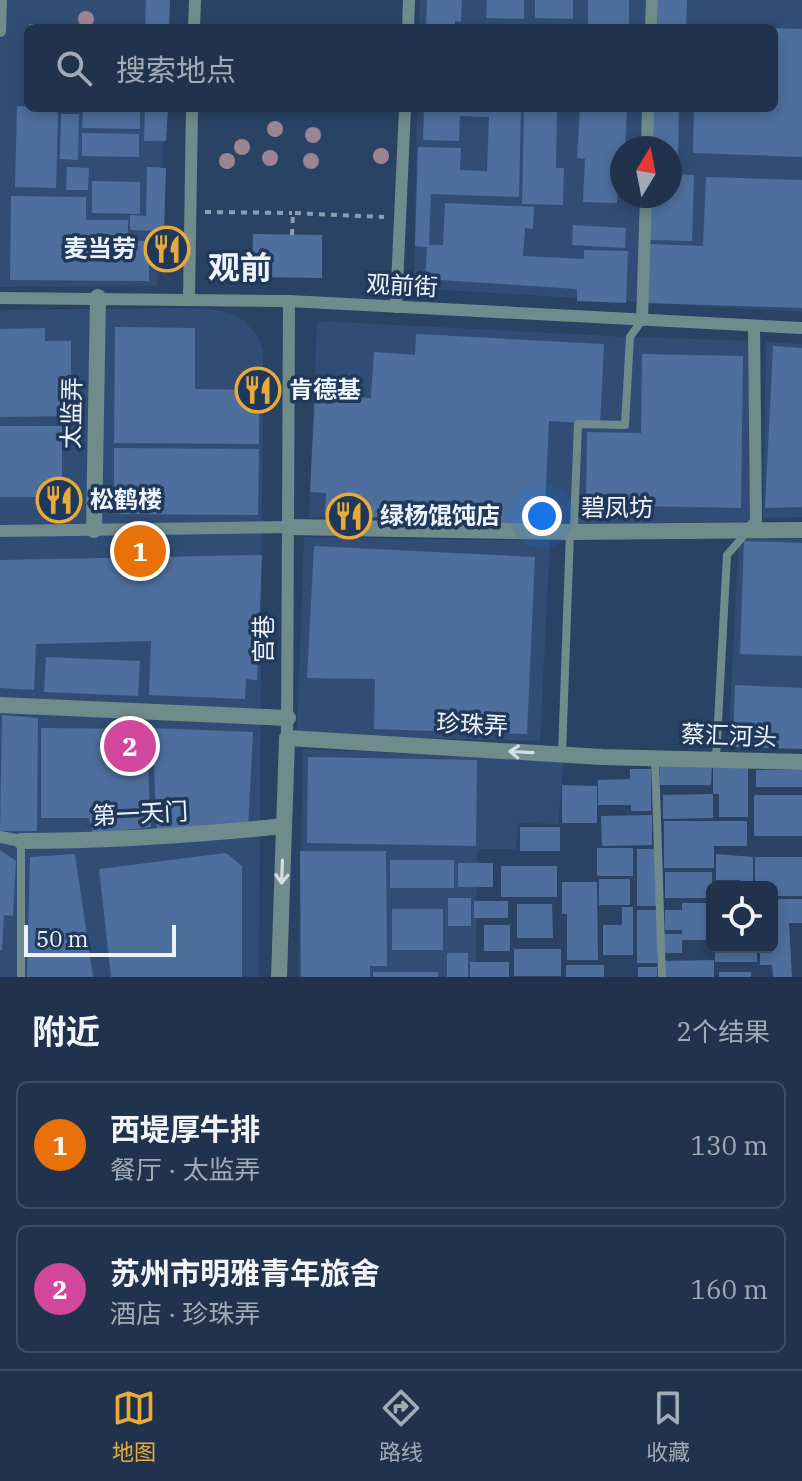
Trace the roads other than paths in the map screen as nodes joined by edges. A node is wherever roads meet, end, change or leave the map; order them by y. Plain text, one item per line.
1 (1, 0) edge
2 (195, 0) edge
3 (409, 0) edge
4 (652, 0) edge
5 (194, 24) edge
6 (408, 24) edge
7 (651, 24) edge
8 (0, 31) edge
9 (192, 112) edge
10 (405, 112) edge
11 (648, 112) edge
12 (647, 136) edge
13 (646, 208) edge
14 (98, 297) junction
15 (0, 298) edge
16 (189, 299) junction
17 (289, 301) junction
18 (396, 307) junction
19 (642, 320) junction
20 (754, 326) junction
21 (802, 328) edge
22 (289, 527) junction
23 (94, 530) junction
24 (802, 530) edge
25 (0, 531) edge
26 (748, 531) junction
27 (570, 532) junction
28 (0, 705) edge
29 (288, 718) junction
30 (287, 738) junction
31 (562, 754) junction
32 (655, 758) junction
33 (716, 760) junction
34 (802, 762) edge
35 (284, 826) junction
36 (0, 837) edge
37 (21, 841) junction
38 (21, 977) edge
39 (279, 977) edge
40 (662, 977) edge

1 - 8 street
2 - 5 street
3 - 6 street
4 - 7 street
9 - 16 street
10 - 18 street
11 - 12 street
13 - 19 street
14 - 15 street, 观前街
14 - 16 street, 观前街
14 - 23 street, 太监弄
16 - 17 street, 观前街
17 - 18 street, 观前街
17 - 22 street, 宫巷
18 - 19 street, 观前街
19 - 20 street, 观前街
19 - 27 lane
20 - 21 street, 观前街
20 - 26 street
22 - 23 street
22 - 27 street, 碧凤坊
22 - 29 street, 宫巷
23 - 25 street
24 - 26 street, 碧凤坊
26 - 27 street, 碧凤坊
26 - 33 lane
27 - 31 lane
28 - 29 street
29 - 30 street, 宫巷
31 -> 30 street, 珍珠弄
30 - 35 street, 宫巷
31 - 32 street, 珍珠弄
32 - 33 street, 蔡汇河头
32 - 40 lane
33 - 34 street, 蔡汇河头
35 - 37 street, 第一天门
35 -> 39 street, 宫巷
36 - 37 street, 第一天门
37 - 38 lane

